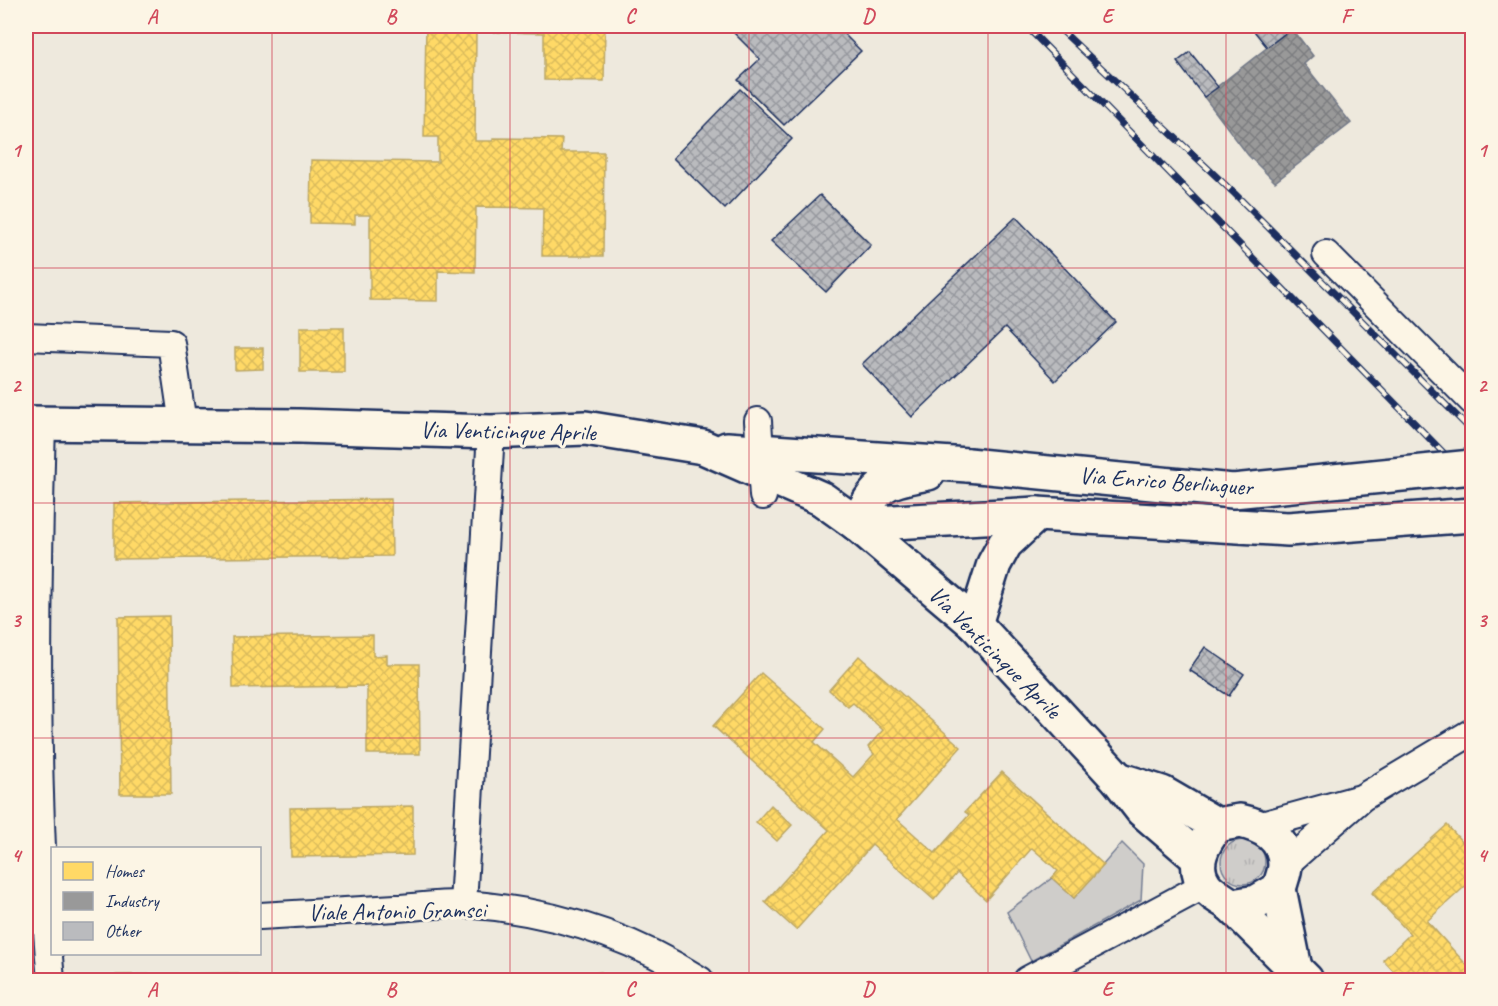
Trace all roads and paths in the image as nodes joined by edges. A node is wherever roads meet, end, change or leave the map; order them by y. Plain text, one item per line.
1 (1326, 254) dead end
2 (26, 337) edge
3 (1473, 401) edge
4 (34, 423) edge
5 (183, 424) junction
6 (491, 432) junction
7 (703, 447) joint
8 (760, 460) junction
9 (968, 465) junction
10 (1473, 467) edge
11 (1037, 514) junction
12 (1473, 515) edge
13 (857, 524) junction
14 (975, 624) junction
15 (1473, 732) edge
16 (1118, 779) junction
17 (1363, 797) junction
18 (1217, 825) junction
19 (1262, 825) junction
20 (1201, 872) junction
21 (1282, 877) junction
22 (463, 904) junction
23 (1232, 906) junction
24 (261, 916) edge
25 (41, 927) edge
26 (1301, 974) edge
27 (51, 981) edge
28 (700, 981) edge
29 (1027, 981) edge

1 - 3 street
2 - 5 street
4 - 5 main road, Via Venticinque Aprile
4 - 25 street
5 - 6 main road, Via Venticinque Aprile
6 - 7 main road, Via Venticinque Aprile
6 - 22 street
7 - 8 main road, Via Enrico Berlinguer
8 - 9 main road, Via Enrico Berlinguer
8 - 13 main road, Via Venticinque Aprile
9 - 10 main road, Via Enrico Berlinguer, bridge
9 - 13 main road, Via Enrico Berlinguer
11 - 12 main road, Via Enrico Berlinguer
11 - 13 main road, Via Enrico Berlinguer
11 - 14 main road
13 - 14 main road, Via Venticinque Aprile
14 - 16 main road, Via Venticinque Aprile
15 - 17 street
16 - 18 main road, Via Venticinque Aprile
16 - 20 main road, Via Venticinque Aprile
17 - 19 street
17 - 21 street
18 - 19 main road
18 - 20 main road
19 - 21 main road
20 - 23 main road
20 - 29 street
21 - 23 main road
21 - 26 main road
22 - 24 street, Viale Antonio Gramsci
22 - 28 street, Viale Antonio Gramsci
23 - 26 main road
25 - 27 street

